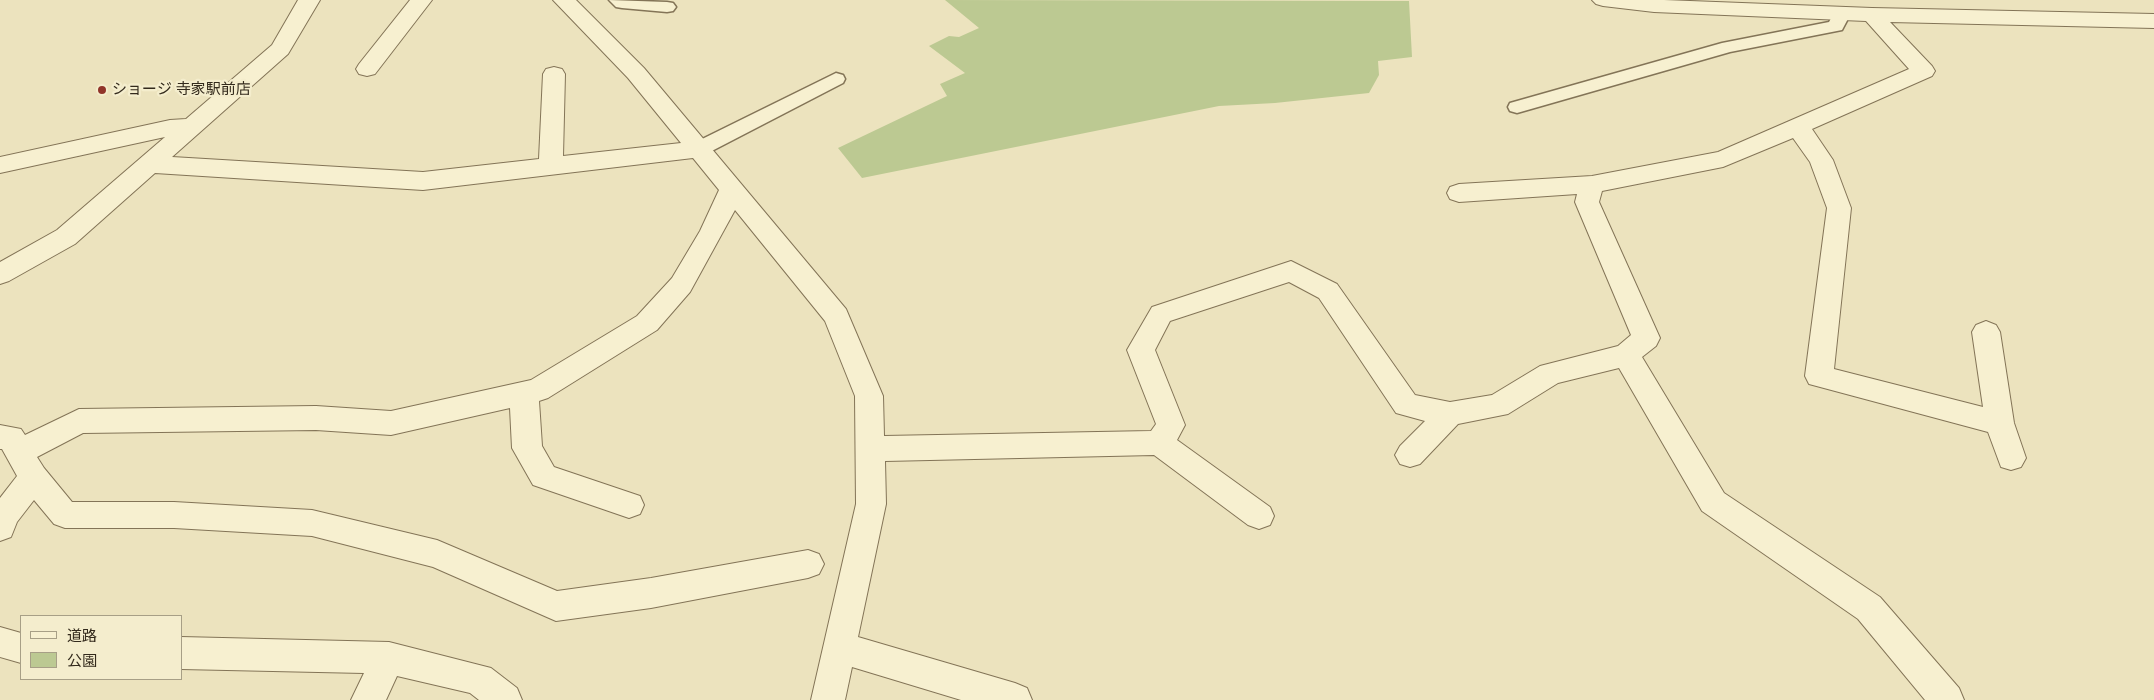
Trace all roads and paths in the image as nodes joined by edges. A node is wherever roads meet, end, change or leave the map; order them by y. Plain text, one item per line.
1 (309, 0) edge
2 (421, 0) edge
3 (564, 0) edge
4 (618, 0) edge
5 (1603, 0) edge
6 (2097, 0) edge
7 (1653, 3) edge
8 (1840, 6) edge
9 (667, 7) dead end
10 (1872, 15) junction
11 (2115, 20) junction
12 (2154, 21) edge
13 (367, 69) dead end
14 (554, 74) dead end
15 (836, 79) dead end
16 (1517, 107) dead end
17 (192, 126) junction
18 (1798, 127) junction
19 (699, 149) junction
20 (149, 164) junction
21 (0, 165) edge
22 (552, 166) junction
23 (1592, 185) junction
24 (732, 189) junction
25 (1459, 192) dead end
26 (0, 274) edge
27 (1986, 332) dead end
28 (1626, 355) junction
29 (524, 394) junction
30 (1450, 414) junction
31 (2000, 423) junction
32 (1159, 443) junction
33 (869, 449) junction
34 (17, 455) edge
35 (1410, 455) dead end
36 (2011, 458) dead end
37 (629, 505) dead end
38 (1259, 516) dead end
39 (0, 527) edge
40 (808, 564) dead end
41 (0, 642) edge
42 (839, 647) junction
43 (20, 648) edge
44 (182, 653) edge
45 (389, 658) junction
46 (368, 700) edge
47 (505, 700) edge
48 (828, 700) edge
49 (1015, 700) edge
50 (1947, 700) edge

1 - 17 street
2 - 13 street
3 - 19 street
4 - 9 lane
5 - 7 street
6 - 11 street
7 - 8 street
8 - 10 street
8 - 16 lane
10 - 11 street
10 - 18 street
11 - 12 street
14 - 22 street
15 - 19 lane
17 - 20 street
17 - 21 street
18 - 23 street
18 - 31 street
19 - 22 street
19 - 24 street
20 - 22 street
20 - 26 street
23 - 25 street
23 - 28 street
24 - 29 street
24 - 33 street
27 - 31 street
28 - 30 street
28 - 50 street
29 - 34 street
29 - 37 street
30 - 32 street
30 - 35 street
31 - 36 street
32 - 33 street
32 - 38 street
33 - 42 street
34 - 39 street
34 - 40 street
41 - 43 street
42 - 48 street
42 - 49 street
44 - 45 street
45 - 46 street
45 - 47 street

